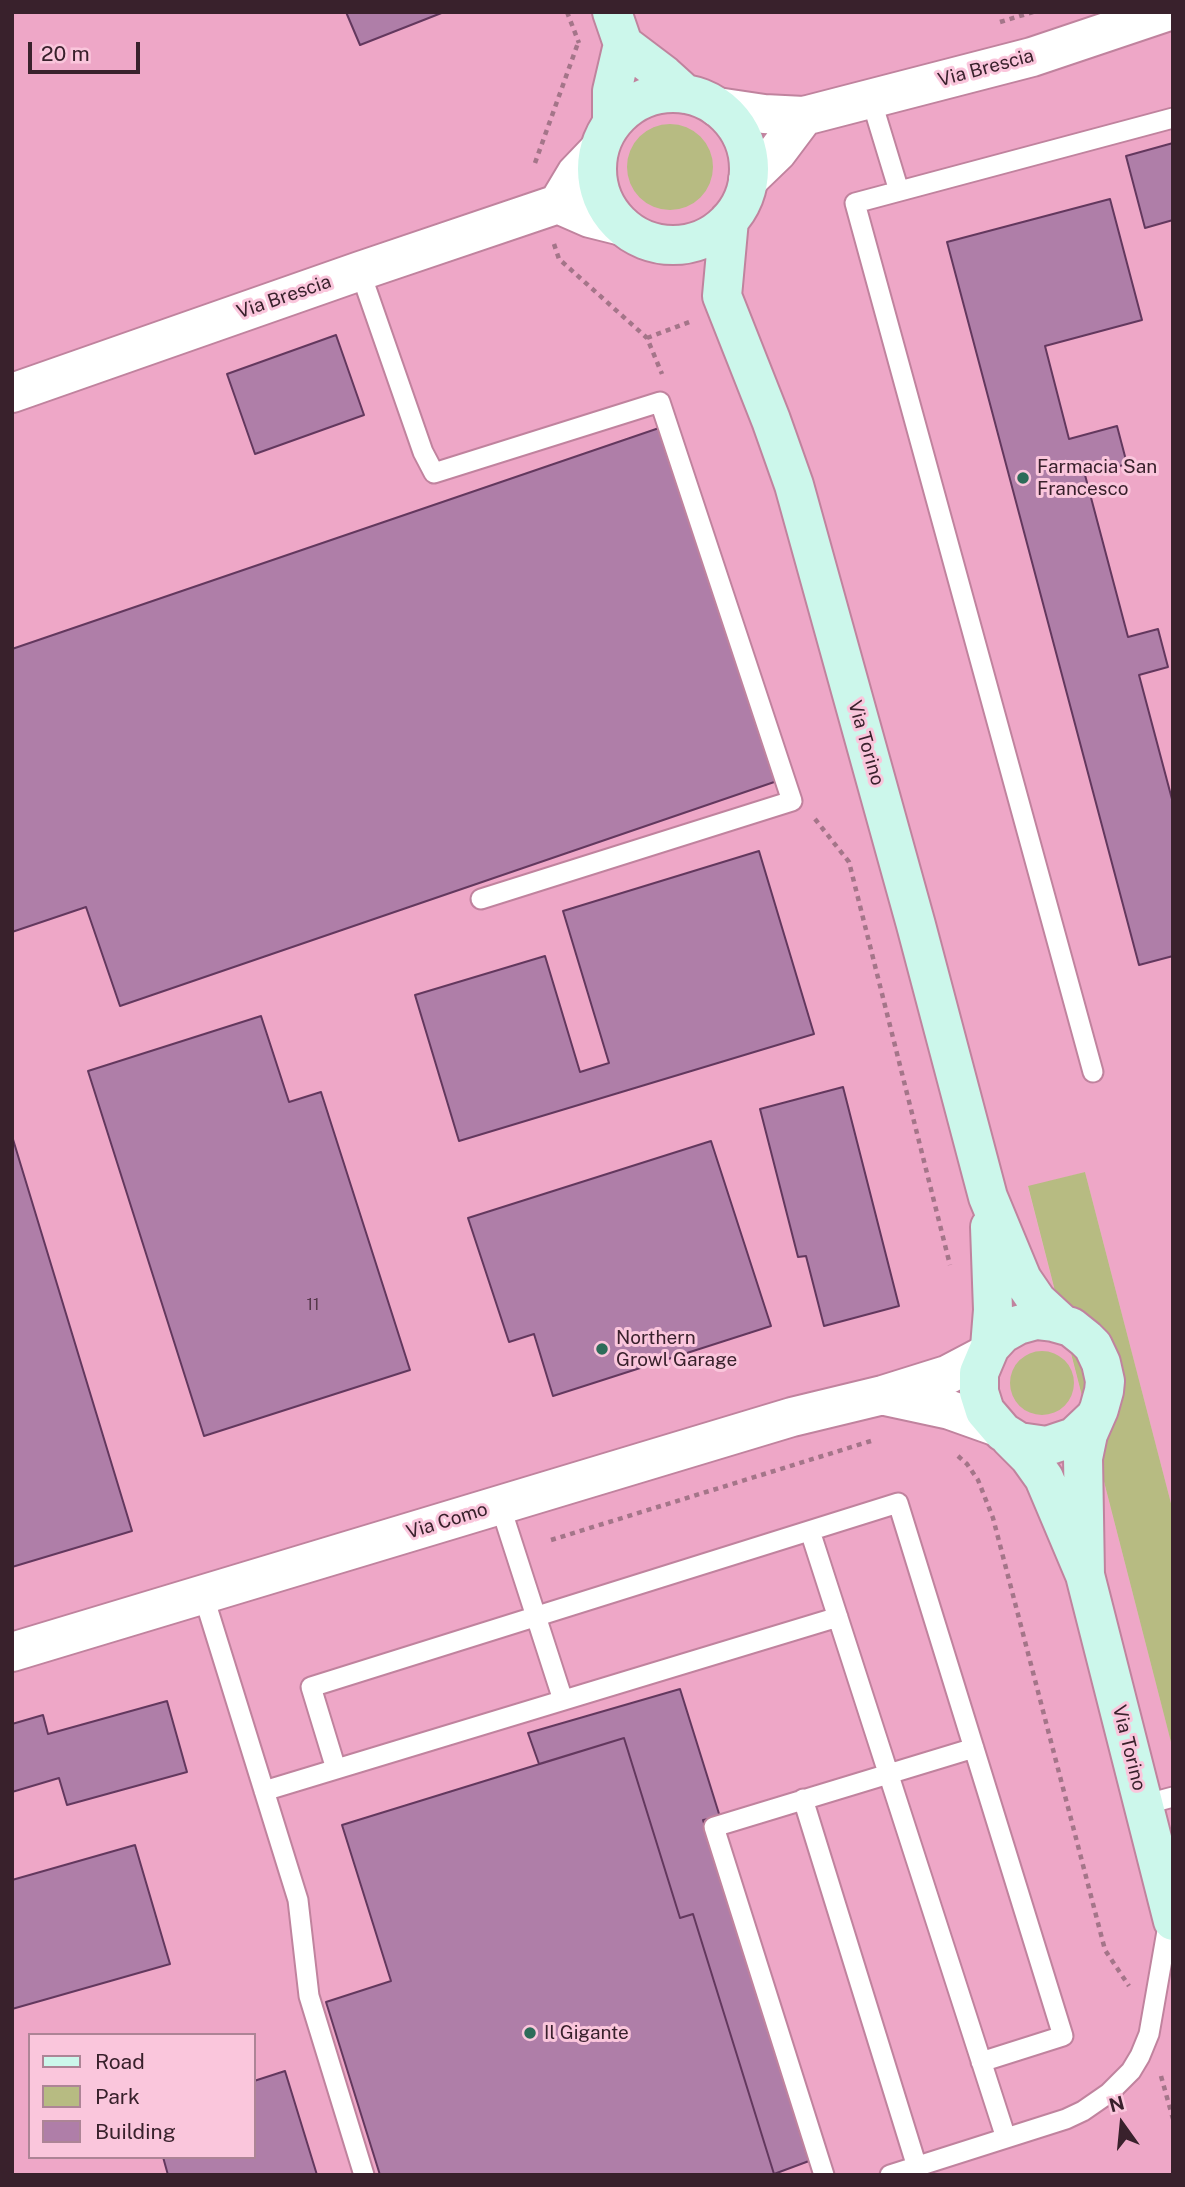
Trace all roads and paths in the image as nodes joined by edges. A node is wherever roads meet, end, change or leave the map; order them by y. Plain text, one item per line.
1 (567, 12) edge
2 (1032, 12) edge
3 (1166, 12) edge
4 (993, 24) dead end
5 (618, 29) edge
6 (578, 43) junction
7 (871, 99) junction
8 (701, 100) junction
9 (804, 116) junction
10 (1173, 118) edge
11 (605, 137) junction
12 (748, 180) junction
13 (899, 191) junction
14 (551, 206) junction
15 (729, 220) junction
16 (622, 226) junction
17 (661, 244) junction
18 (360, 271) junction
19 (722, 296) junction
20 (12, 393) edge
21 (481, 899) dead end
22 (901, 1071) dead end
23 (1093, 1072) dead end
24 (988, 1197) junction
25 (952, 1272) dead end
26 (1062, 1324) junction
27 (988, 1351) junction
28 (883, 1395) junction
29 (1094, 1418) junction
30 (1003, 1432) junction
31 (500, 1505) junction
32 (810, 1531) junction
33 (1085, 1575) junction
34 (203, 1594) junction
35 (536, 1616) junction
36 (838, 1617) junction
37 (12, 1652) edge
38 (562, 1700) junction
39 (974, 1748) junction
40 (336, 1769) junction
41 (888, 1773) junction
42 (264, 1791) junction
43 (803, 1799) junction
44 (1158, 1801) edge
45 (1172, 1917) edge
46 (1105, 1950) dead end
47 (1133, 1992) dead end
48 (981, 2062) junction
49 (1006, 2138) junction
50 (916, 2167) junction
51 (363, 2175) edge
52 (824, 2175) edge
53 (890, 2175) edge

1 - 6 path
2 - 4 path
3 - 7 street, Via Brescia
5 - 6 path
5 - 8 street, Via Torino
5 - 11 street, Via Torino
6 - 14 path
7 - 9 street, Via Brescia
7 - 13 lane
8 - 9 street, Via Brescia
8 - 11 street
8 - 12 street, Via Torino
9 - 12 street
10 - 13 lane
11 - 14 street
11 - 16 street, Via Torino
12 - 15 street, Via Torino
13 - 23 lane
14 - 16 street
14 - 18 street, Via Brescia
15 - 17 street, Via Torino
15 - 19 street, Via Torino
16 - 17 street, Via Torino
17 - 19 street, Via Torino
18 - 20 street, Via Brescia
18 - 21 lane
19 - 24 street, Via Torino
22 - 25 path
24 - 26 street, Via Torino
24 - 27 street, Via Torino
26 - 27 street
26 - 29 street, Via Torino
27 - 28 street, Via Como
27 - 30 street, Via Torino
28 - 30 street, Via Como
28 - 31 street, Via Como
29 - 30 street
29 - 33 street, Via Torino
30 - 33 street, Via Torino
31 - 34 street, Via Como
31 - 35 lane
32 - 35 lane
32 - 36 lane
32 - 39 lane
33 - 44 street, Via Torino
34 - 37 street, Via Como
34 - 42 lane
35 - 38 lane
35 - 40 lane
36 - 38 lane
36 - 41 lane
38 - 40 lane
39 - 41 lane
39 - 48 lane
40 - 42 lane
41 - 43 lane
41 - 48 lane
42 - 51 lane
43 - 50 lane
43 - 52 lane
44 - 45 street, Via Torino
45 - 49 lane
46 - 47 path
48 - 49 lane
49 - 50 lane
50 - 53 lane

